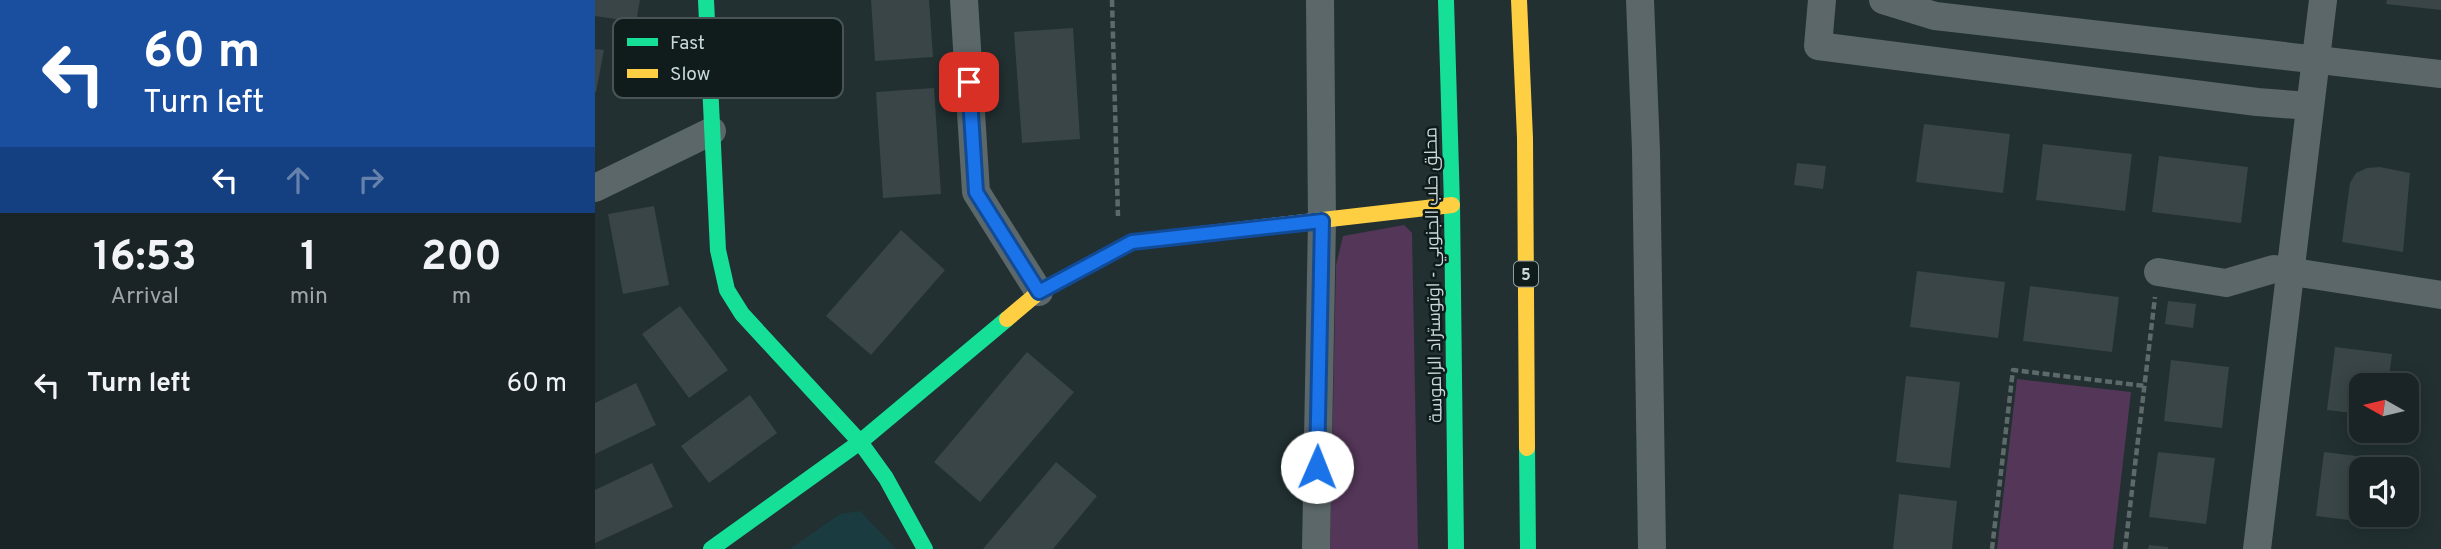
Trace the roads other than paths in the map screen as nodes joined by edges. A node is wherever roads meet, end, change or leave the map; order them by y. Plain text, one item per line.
1 (706, 0) edge
2 (964, 0) edge
3 (1320, 0) edge
4 (1446, 0) edge
5 (1520, 0) edge
6 (1640, 0) edge
7 (1822, 0) edge
8 (1883, 0) edge
9 (2323, 0) edge
10 (707, 18) edge
11 (2316, 59) junction
12 (2441, 74) edge
13 (710, 98) edge
14 (2310, 106) junction
15 (712, 131) junction
16 (595, 188) edge
17 (1452, 205) junction
18 (1322, 221) junction
19 (2290, 271) junction
20 (2158, 272) road end
21 (1039, 292) junction
22 (2441, 295) edge
23 (860, 442) junction
24 (711, 549) edge
25 (925, 549) edge
26 (1316, 549) edge
27 (1456, 549) edge
28 (1528, 549) edge
29 (1652, 549) edge
30 (2257, 549) edge

1 - 10 main road
2 - 21 street
3 - 18 street
4 - 17 main road, محلق حلب الجنوبي - اوتوستراد الراموسة
5 - 28 main road, 5
6 - 29 street
7 - 14 street
8 - 11 street
9 - 11 street
11 - 12 street
11 - 14 street
13 - 15 main road
14 - 19 street
15 - 16 street
15 - 23 main road
17 - 18 main road
17 - 27 main road, محلق حلب الجنوبي - اوتوستراد الراموسة
18 - 21 main road
18 - 26 street
19 - 20 street
19 - 22 street
19 - 30 street
21 - 23 main road
23 - 24 main road
23 - 25 main road

